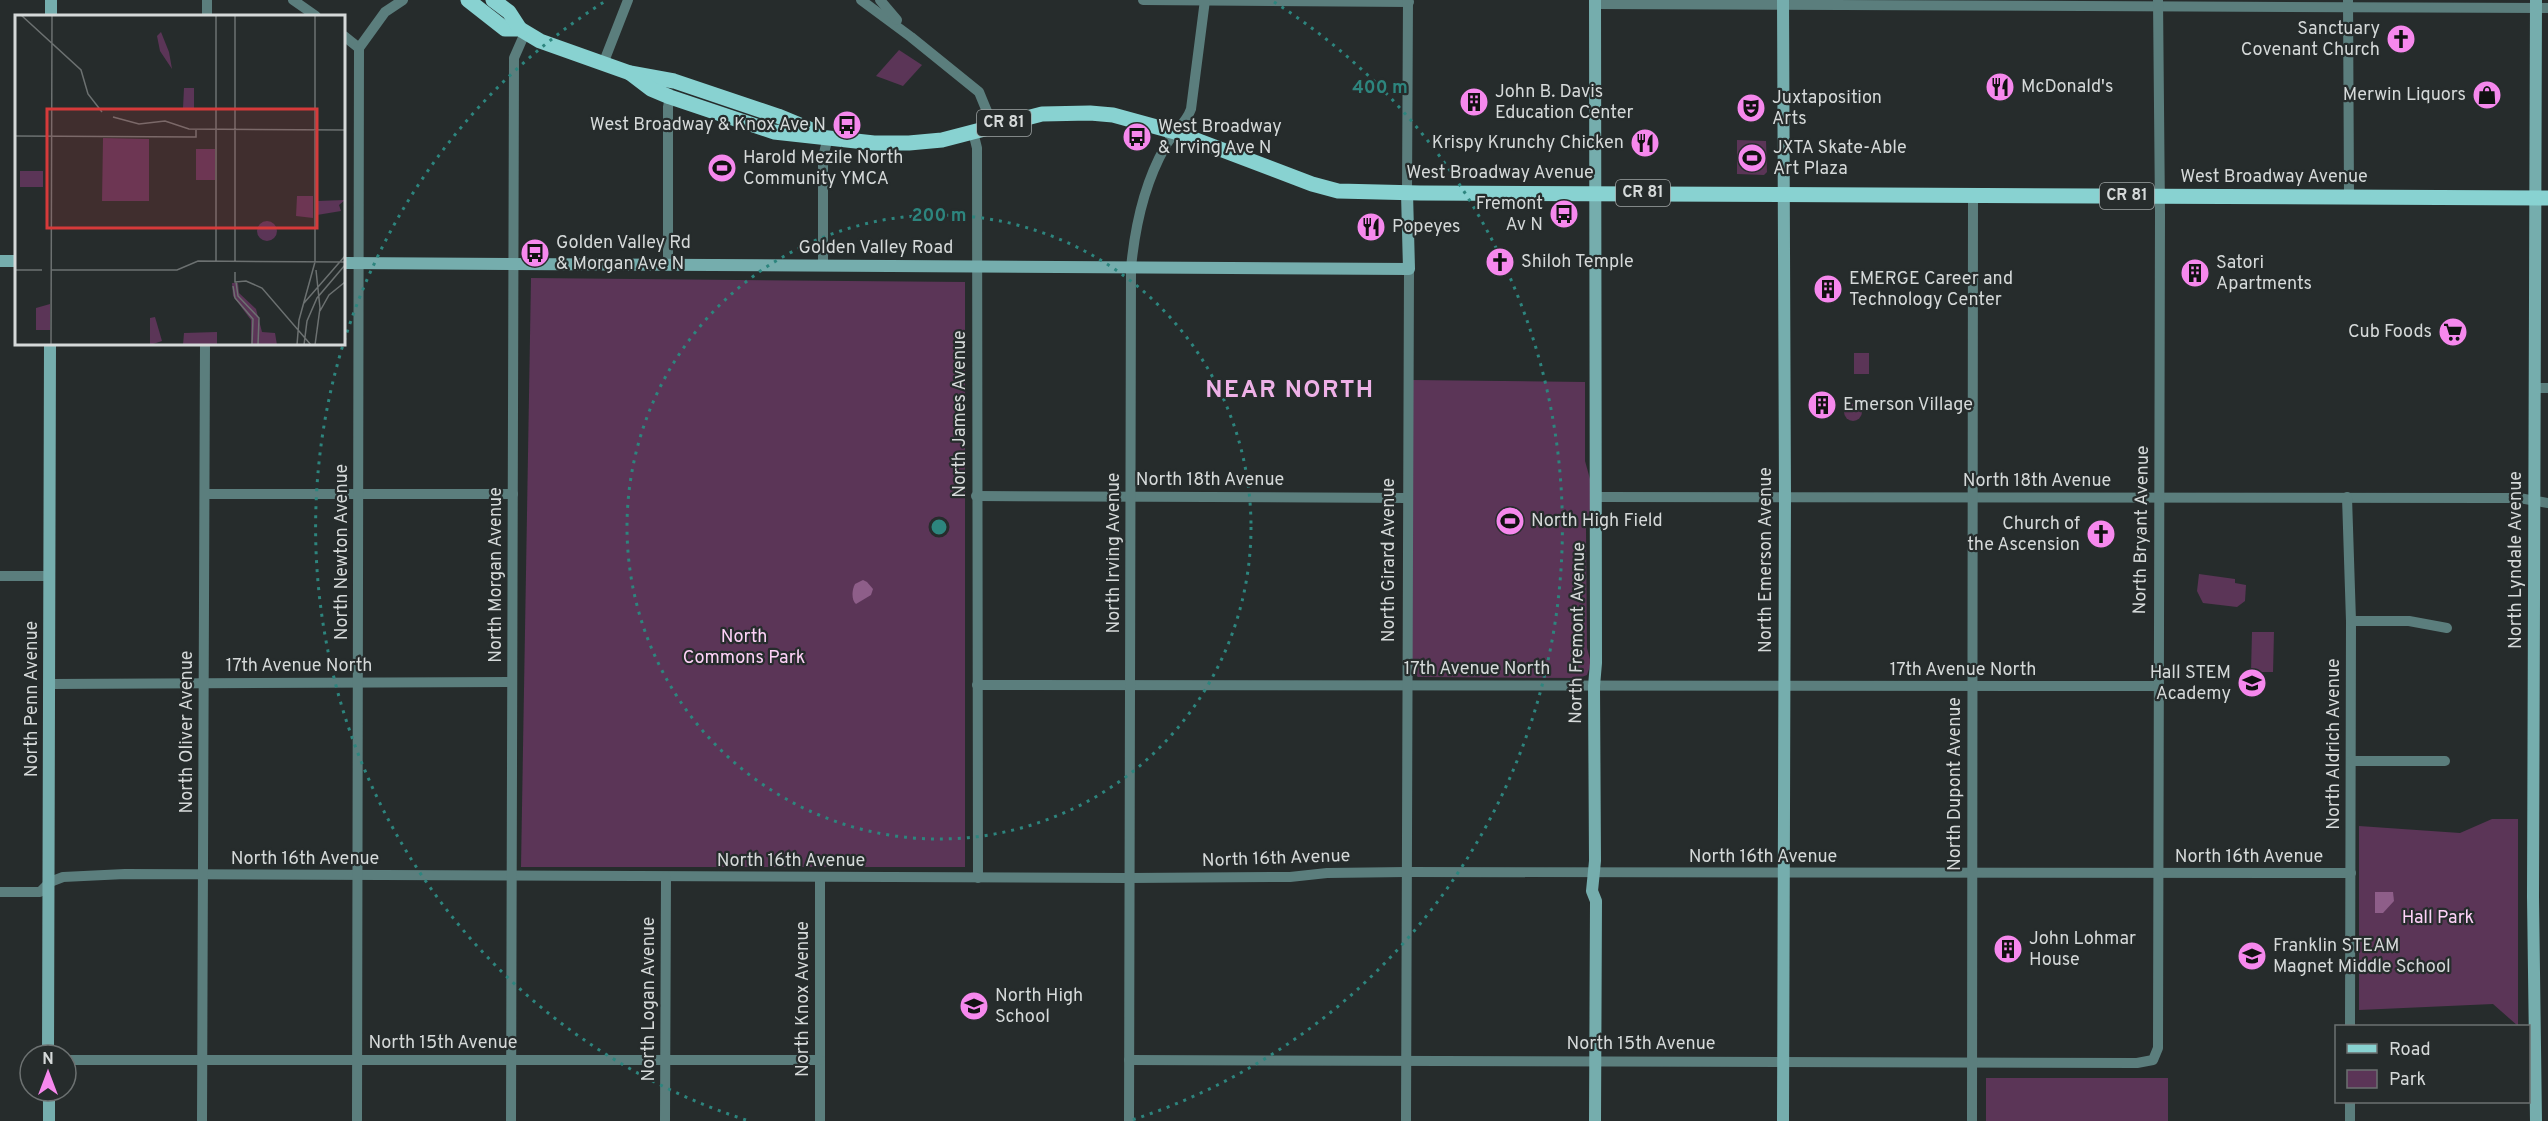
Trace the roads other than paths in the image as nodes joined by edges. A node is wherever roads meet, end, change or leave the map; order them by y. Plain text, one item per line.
1 (293, 0) edge
2 (403, 0) edge
3 (468, 0) edge
4 (493, 0) edge
5 (628, 0) edge
6 (861, 0) edge
7 (880, 0) edge
8 (1143, 0) edge
9 (1205, 1) edge
10 (1408, 1) edge
11 (1595, 2) edge
12 (1783, 2) edge
13 (1971, 3) edge
14 (2158, 3) edge
15 (2348, 4) edge
16 (2540, 6) edge
17 (315, 15) edge
18 (523, 31) junction
19 (345, 37) edge
20 (911, 37) junction
21 (359, 48) junction
22 (603, 64) junction
23 (630, 73) junction
24 (670, 98) junction
25 (993, 126) junction
26 (973, 132) junction
27 (1175, 132) junction
28 (828, 137) junction
29 (1407, 193) junction
30 (1597, 193) junction
31 (1783, 194) junction
32 (1973, 195) junction
33 (2160, 196) junction
34 (2349, 197) junction
35 (2541, 198) edge
36 (345, 263) edge
37 (359, 263) junction
38 (513, 264) junction
39 (668, 264) junction
40 (823, 265) junction
41 (977, 266) junction
42 (1131, 268) junction
43 (1408, 269) junction
44 (50, 345) edge
45 (204, 345) edge
46 (2535, 388) junction
47 (2548, 388) edge
48 (204, 494) junction
49 (358, 494) junction
50 (513, 494) junction
51 (976, 496) junction
52 (1130, 496) junction
53 (1597, 497) junction
54 (1785, 497) junction
55 (1971, 497) junction
56 (2160, 497) junction
57 (2347, 497) junction
58 (1408, 498) junction
59 (2535, 500) junction
60 (2548, 503) edge
61 (0, 576) edge
62 (49, 576) junction
63 (2351, 621) junction
64 (2447, 628) dead end
65 (204, 682) junction
66 (358, 682) junction
67 (512, 682) junction
68 (51, 684) junction
69 (977, 685) junction
70 (1131, 685) junction
71 (1407, 686) junction
72 (1594, 686) junction
73 (1971, 686) junction
74 (2157, 686) junction
75 (1784, 687) junction
76 (2351, 761) junction
77 (2445, 761) dead end
78 (1406, 872) junction
79 (1593, 873) junction
80 (1784, 873) junction
81 (1971, 873) junction
82 (2157, 873) junction
83 (2351, 873) junction
84 (203, 875) junction
85 (357, 875) junction
86 (511, 876) junction
87 (820, 877) junction
88 (666, 878) junction
89 (978, 878) junction
90 (1129, 878) junction
91 (50, 882) junction
92 (0, 892) edge
93 (2350, 1025) edge
94 (48, 1043) edge
95 (2153, 1059) joint
96 (78, 1060) edge
97 (202, 1060) junction
98 (357, 1060) junction
99 (511, 1060) junction
100 (665, 1060) junction
101 (820, 1060) junction
102 (1129, 1060) junction
103 (1406, 1060) junction
104 (1595, 1061) junction
105 (1783, 1061) junction
106 (1972, 1061) junction
107 (49, 1103) edge
108 (2350, 1103) edge
109 (49, 1121) edge
110 (202, 1121) edge
111 (357, 1121) edge
112 (511, 1121) edge
113 (665, 1121) edge
114 (820, 1121) edge
115 (1128, 1121) edge
116 (1406, 1121) edge
117 (1595, 1121) edge
118 (1783, 1121) edge
119 (1972, 1121) edge
120 (2350, 1121) edge
121 (2536, 1121) edge

1 - 17 street
2 - 21 street
3 - 18 main road, West Broadway Avenue / CR 81
4 - 18 main road, West Broadway Avenue / CR 81
5 - 22 street
6 - 20 street
7 - 20 street
8 - 9 street
9 - 10 street
9 - 27 street, North Irving Avenue
10 - 29 street, North Girard Avenue
11 - 12 street
11 - 30 street, North Fremont Avenue
12 - 13 street
12 - 31 street, North Emerson Avenue
13 - 14 street
14 - 15 street
14 - 33 street, North Bryant Avenue
15 - 16 street
15 - 34 street
16 - 35 street, North Lyndale Avenue
18 - 22 main road, West Broadway Avenue / CR 81
18 - 38 street, North Morgan Avenue
19 - 21 street
20 - 25 street
21 - 37 street, North Newton Avenue
22 - 23 main road, West Broadway Avenue / CR 81
23 - 24 main road, West Broadway Avenue / CR 81
23 - 28 main road, West Broadway Avenue / CR 81
24 - 28 main road, West Broadway Avenue / CR 81
24 - 39 street
25 - 26 main road, West Broadway Avenue / CR 81
25 - 27 main road, West Broadway Avenue / CR 81
26 - 28 main road, West Broadway Avenue / CR 81
26 - 41 street, North James Avenue
27 - 29 main road, West Broadway Avenue / CR 81
27 - 42 street, North Irving Avenue
28 - 40 street
29 - 30 main road, West Broadway Avenue / CR 81
29 - 43 street, North Girard Avenue
30 - 31 main road, West Broadway Avenue / CR 81
30 - 53 street, North Fremont Avenue
31 - 32 main road, West Broadway Avenue / CR 81
31 - 54 street, North Emerson Avenue
32 - 33 main road, West Broadway Avenue / CR 81
32 - 55 street, North Dupont Avenue
33 - 34 main road, West Broadway Avenue / CR 81
33 - 56 street, North Bryant Avenue
34 - 35 main road, West Broadway Avenue / CR 81
35 - 46 street, North Lyndale Avenue
36 - 37 street, Golden Valley Road
37 - 38 street, Golden Valley Road
37 - 49 street, North Newton Avenue
38 - 39 street, Golden Valley Road
38 - 50 street, North Morgan Avenue
39 - 40 street, Golden Valley Road
40 - 41 street, Golden Valley Road
41 - 42 street, Golden Valley Road
41 - 51 street, North James Avenue
42 - 43 street, Golden Valley Road
42 - 52 street, North Irving Avenue
43 - 58 street, North Girard Avenue
44 - 62 street, North Penn Avenue
45 - 48 street, North Oliver Avenue
46 - 47 street
46 - 59 street, North Lyndale Avenue
48 - 49 street
48 - 65 street, North Oliver Avenue
49 - 50 street
49 - 66 street, North Newton Avenue
50 - 67 street, North Morgan Avenue
51 - 52 street, North 18th Avenue
51 - 69 street, North James Avenue
52 - 58 street, North 18th Avenue
52 - 70 street, North Irving Avenue
53 - 54 street, North 18th Avenue
53 - 72 street, North Fremont Avenue
54 - 55 street, North 18th Avenue
54 - 75 street, North Emerson Avenue
55 - 56 street, North 18th Avenue
55 - 73 street, North Dupont Avenue
56 - 57 street, North 18th Avenue
56 - 74 street, North Bryant Avenue
57 - 59 street, North 18th Avenue
57 - 63 street, North Aldrich Avenue
58 - 71 street, North Girard Avenue
59 - 60 street, North 18th Avenue
59 - 121 street, North Lyndale Avenue
61 - 62 street
62 - 68 street, North Penn Avenue
63 - 64 street
63 - 76 street, North Aldrich Avenue
65 - 66 street, 17th Avenue North
65 - 68 street, 17th Avenue North
65 - 84 street, North Oliver Avenue
66 - 67 street, 17th Avenue North
66 - 85 street, North Newton Avenue
67 - 86 street, North Morgan Avenue
68 - 91 street, North Penn Avenue
69 - 70 street, 17th Avenue North
69 - 89 street, North James Avenue
70 - 71 street, 17th Avenue North
70 - 90 street, North Irving Avenue
71 - 72 street, 17th Avenue North
71 - 78 street, North Girard Avenue
72 - 75 street, 17th Avenue North
72 - 79 street, North Fremont Avenue
73 - 74 street, 17th Avenue North
73 - 75 street, 17th Avenue North
73 - 81 street, North Dupont Avenue
74 - 82 street, North Bryant Avenue
75 - 80 street, North Emerson Avenue
76 - 77 street
76 - 83 street, North Aldrich Avenue
78 - 79 street, North 16th Avenue
78 - 90 street, North 16th Avenue
78 - 103 street, North Girard Avenue
79 - 80 street, North 16th Avenue
79 - 104 street, North Fremont Avenue
80 - 81 street, North 16th Avenue
80 - 105 street, North Emerson Avenue
81 - 82 street, North 16th Avenue
81 - 106 street, North Dupont Avenue
82 - 83 street, North 16th Avenue
82 - 95 street, North Bryant Avenue
83 - 93 street, North Aldrich Avenue
84 - 85 street, North 16th Avenue
84 - 91 street, North 16th Avenue
84 - 97 street, North Oliver Avenue
85 - 86 street, North 16th Avenue
85 - 98 street, North Newton Avenue
86 - 88 street, North 16th Avenue
86 - 99 street, North Morgan Avenue
87 - 88 street, North 16th Avenue
87 - 89 street, North 16th Avenue
87 - 101 street, North Knox Avenue
88 - 100 street, North Logan Avenue
89 - 90 street, North 16th Avenue
90 - 102 street, North Irving Avenue
91 - 92 street
91 - 94 street, North Penn Avenue
95 - 106 street, North 15th Avenue
96 - 97 street, North 15th Avenue
97 - 98 street, North 15th Avenue
97 - 110 street, North Oliver Avenue
98 - 99 street, North 15th Avenue
98 - 111 street, North Newton Avenue
99 - 100 street, North 15th Avenue
99 - 112 street, North Morgan Avenue
100 - 101 street, North 15th Avenue
100 - 113 street, North Logan Avenue
101 - 114 street, North Knox Avenue
102 - 103 street, North 15th Avenue
102 - 115 street, North Irving Avenue
103 - 104 street, North 15th Avenue
103 - 116 street, North Girard Avenue
104 - 105 street, North 15th Avenue
104 - 117 street, North Fremont Avenue
105 - 106 street, North 15th Avenue
105 - 118 street, North Emerson Avenue
106 - 119 street, North Dupont Avenue
107 - 109 street
108 - 120 street

